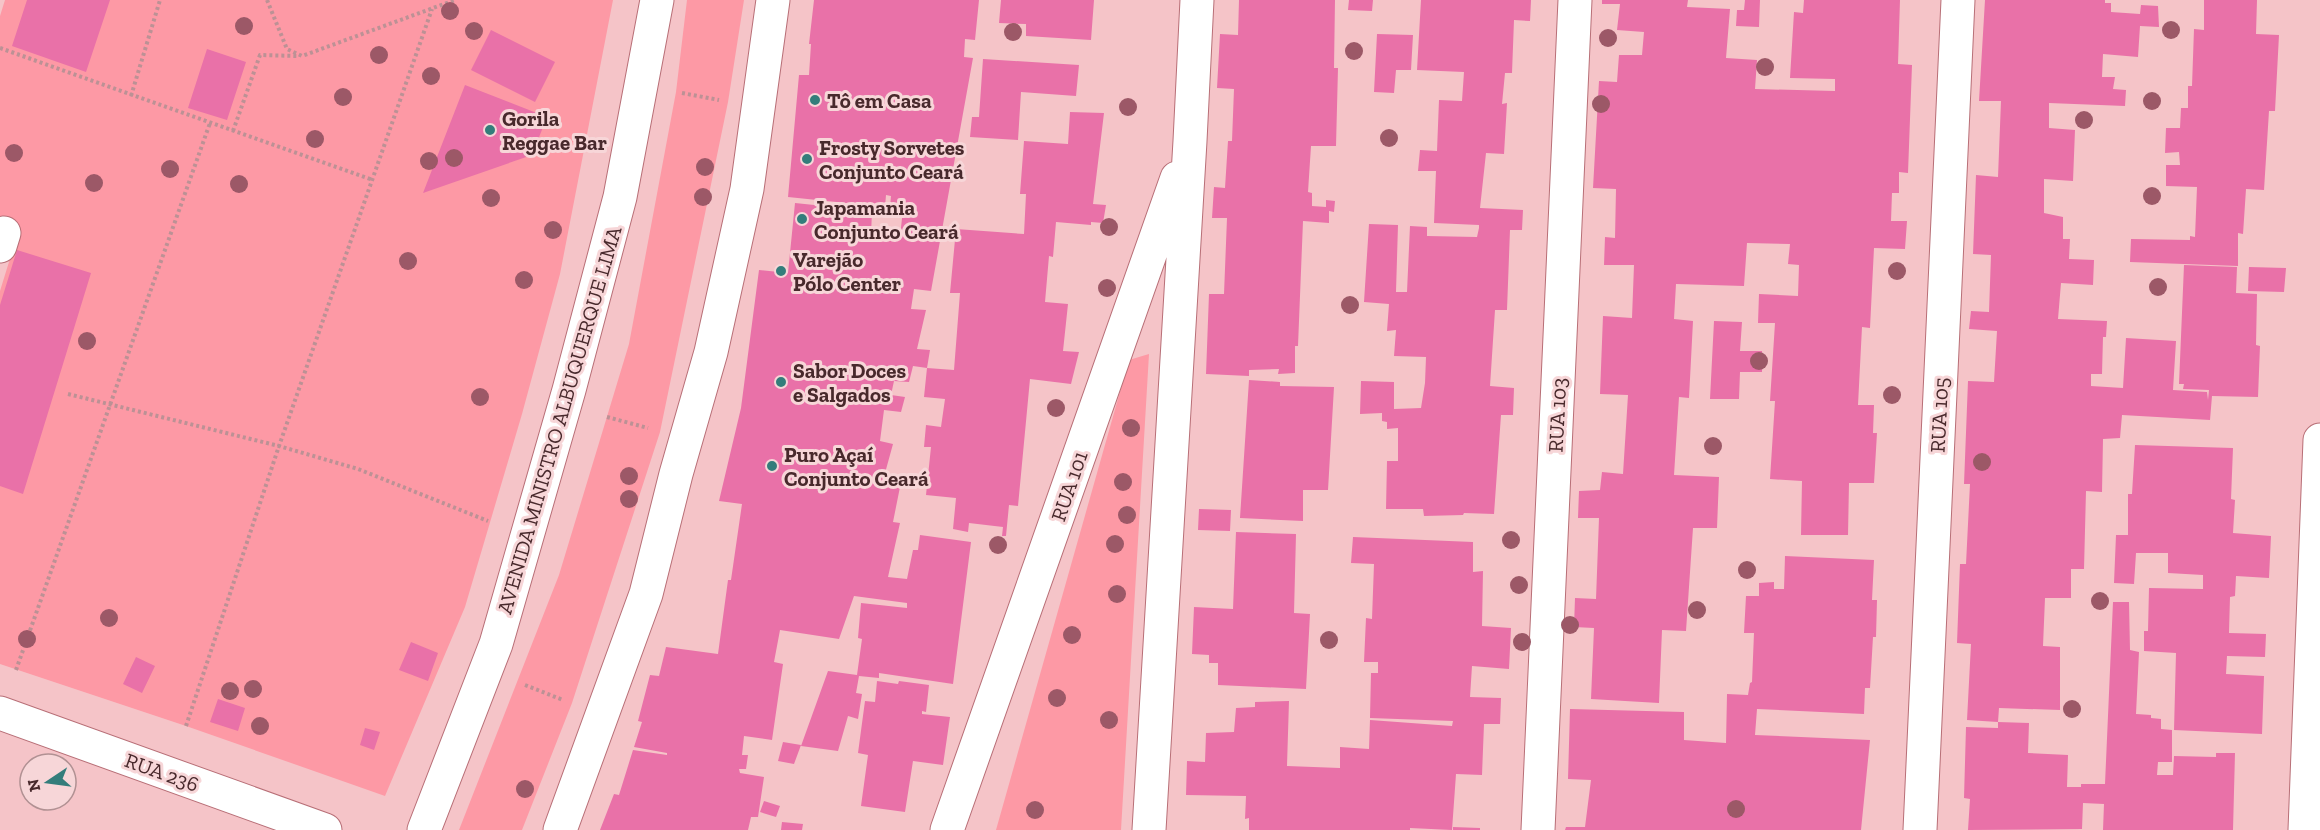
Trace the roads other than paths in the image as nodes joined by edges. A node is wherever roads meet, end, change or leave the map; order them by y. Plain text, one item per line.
1 (657, 0) edge
2 (773, 0) edge
3 (1197, 0) edge
4 (1575, 0) edge
5 (1958, 0) edge
6 (1190, 141) junction
7 (2320, 440) edge
8 (0, 713) edge
9 (325, 830) edge
10 (424, 830) edge
11 (560, 830) edge
12 (947, 830) edge
13 (1149, 830) edge
14 (1538, 830) edge
15 (1920, 830) edge
16 (2305, 830) edge

1 - 10 street, AVENIDA MINISTRO ALBUQUERQUE LIMA
2 - 11 street
3 - 6 street, RUA 101
4 - 14 street, RUA 103
5 - 15 street, RUA 105
6 - 12 street, RUA 101
6 - 13 street, RUA 101
7 - 16 street
8 - 9 street, RUA 236

